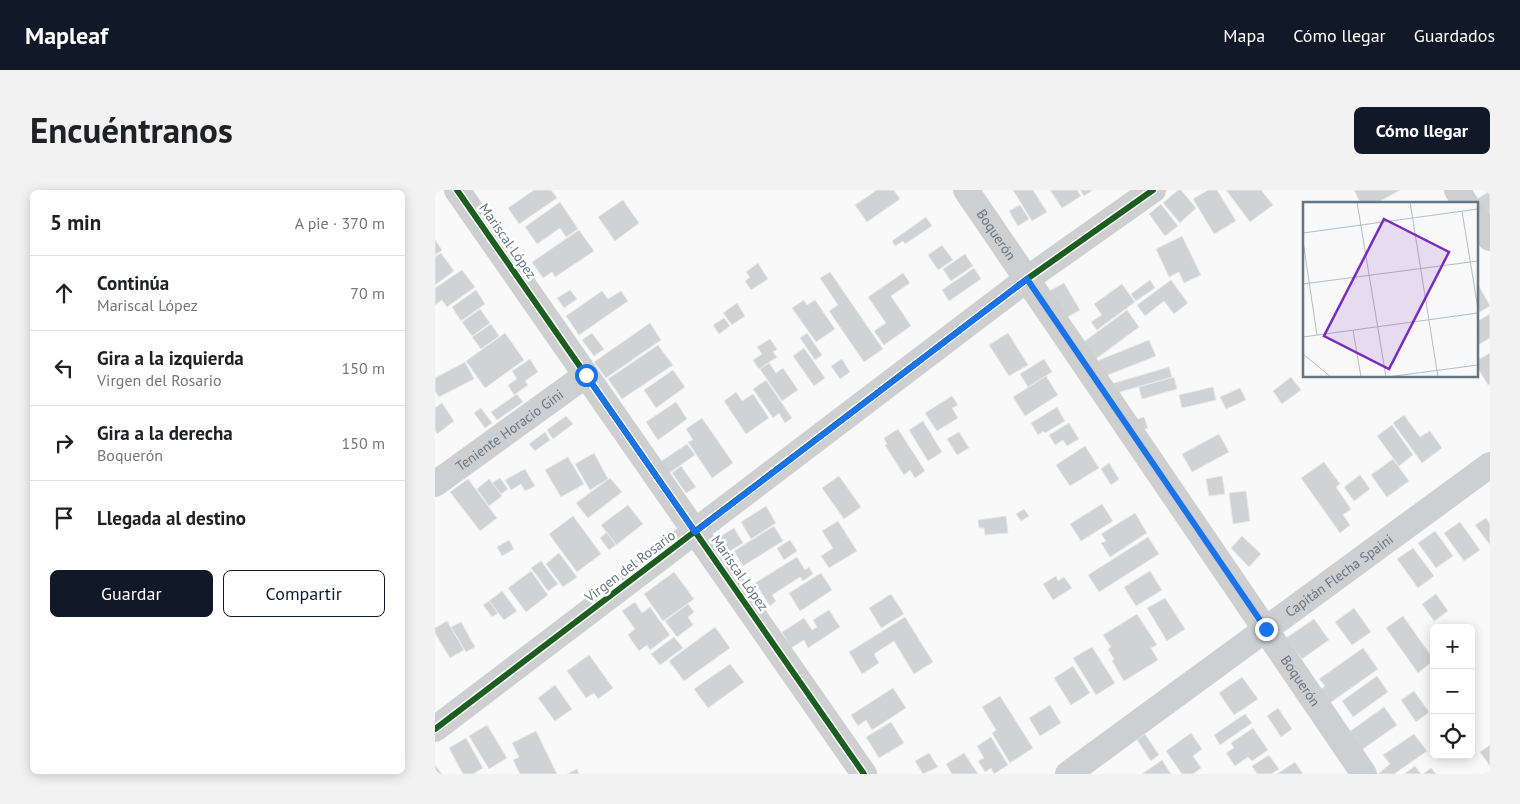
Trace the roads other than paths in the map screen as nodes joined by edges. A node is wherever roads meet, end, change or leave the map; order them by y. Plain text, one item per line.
1 (457, 190) edge
2 (966, 190) edge
3 (1153, 190) edge
4 (1457, 190) edge
5 (1465, 202) edge
6 (1477, 219) edge
7 (1490, 238) edge
8 (1027, 279) junction
9 (586, 375) junction
10 (1490, 465) edge
11 (435, 484) edge
12 (695, 532) junction
13 (1266, 629) junction
14 (435, 729) edge
15 (864, 774) edge
16 (1068, 774) edge
17 (1364, 774) edge

1 - 9 street, Mariscal López
2 - 8 street, Boquerón
3 - 8 street, Virgen del Rosario
4 - 5 street
6 - 7 street
8 - 12 street, Virgen del Rosario
8 - 13 street, Boquerón
9 - 11 street, Teniente Horacio Gini
9 - 12 street, Mariscal López
10 - 13 street, Capitán Flecha Spaini
12 - 14 street, Virgen del Rosario
12 - 15 street, Mariscal López
13 - 16 street, Capitán Flecha Spaini
13 - 17 street, Boquerón

